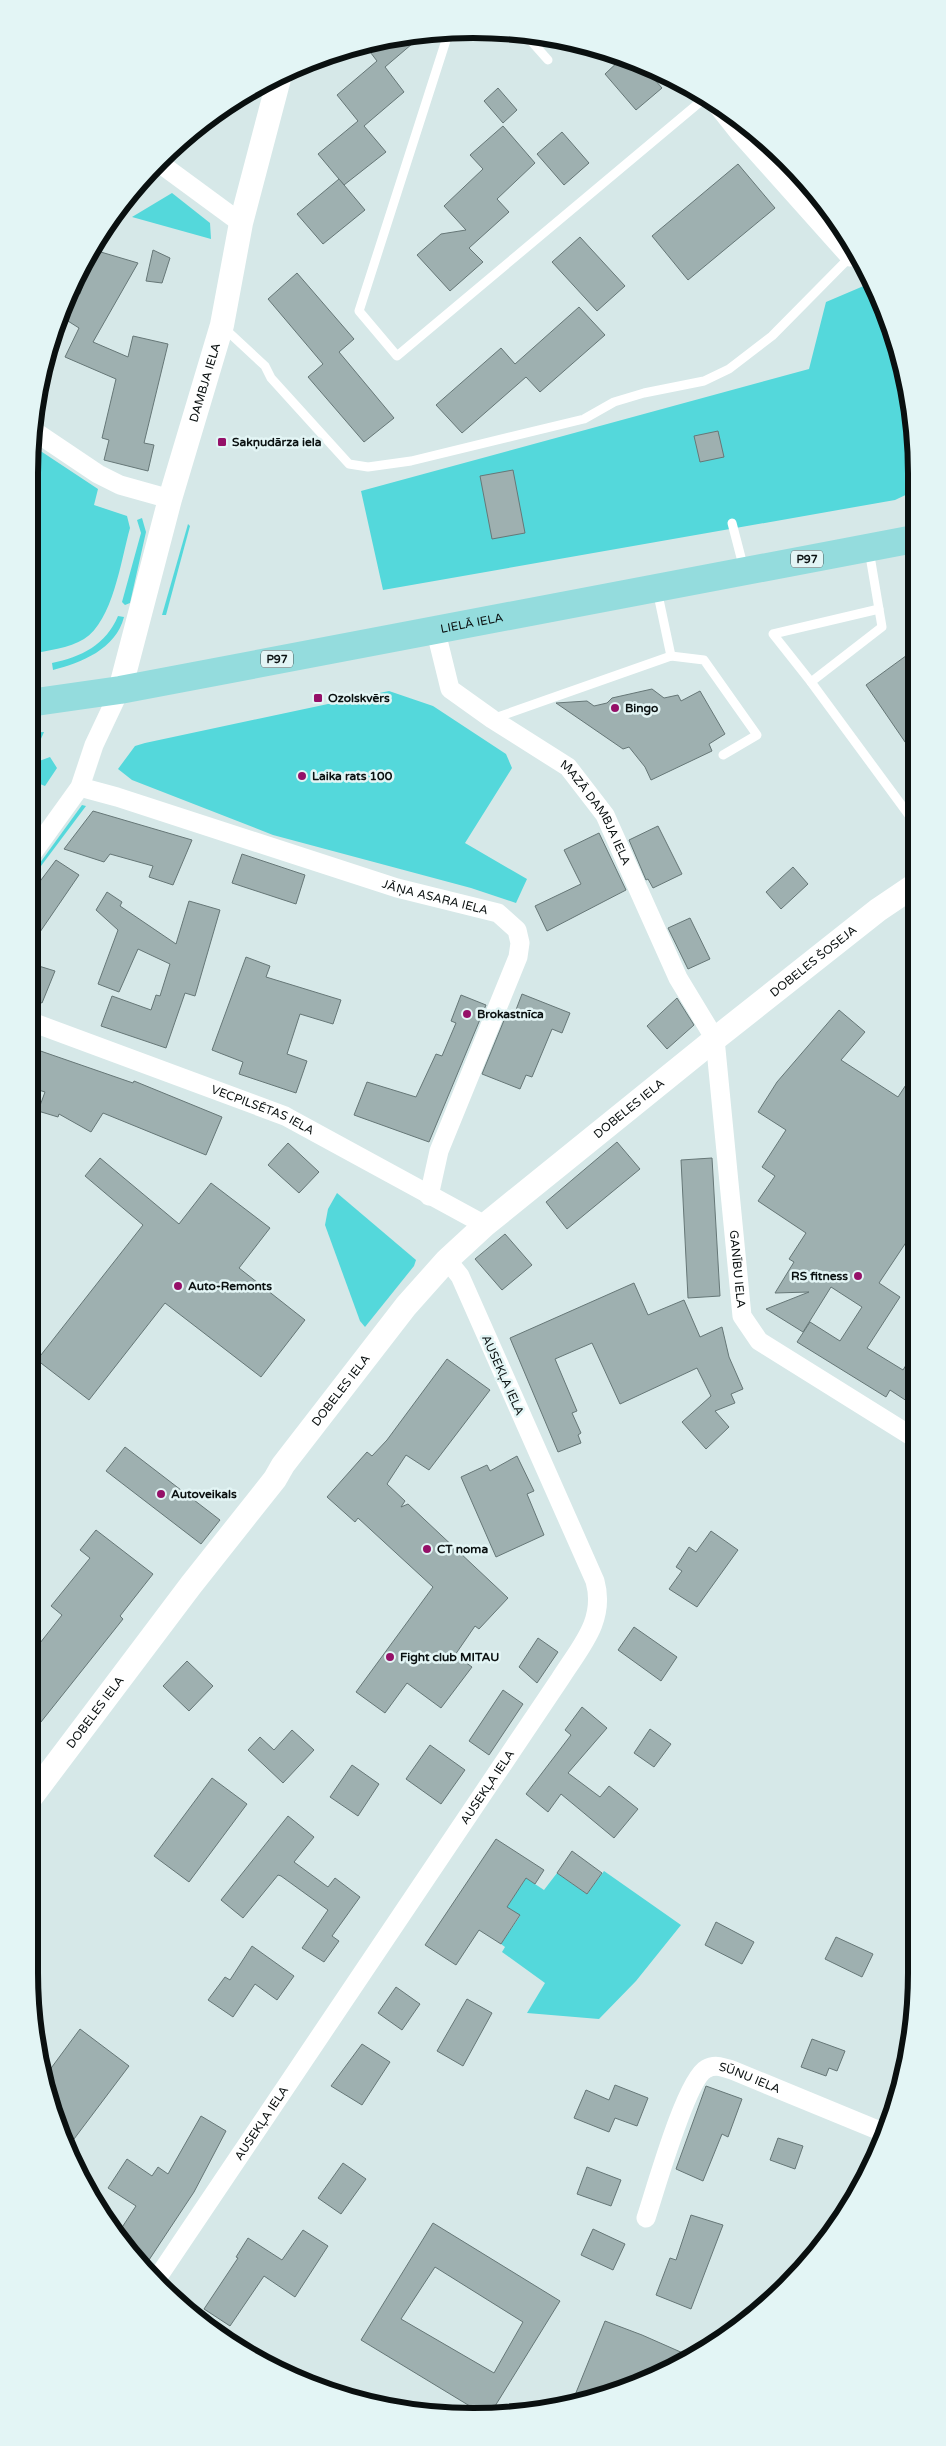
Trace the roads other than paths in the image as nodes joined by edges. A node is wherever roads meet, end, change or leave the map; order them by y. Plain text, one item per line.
1 (447, 38) edge
2 (531, 41) edge
3 (548, 60) dead end
4 (278, 83) edge
5 (700, 102) edge
6 (744, 132) edge
7 (164, 166) edge
8 (241, 223) junction
9 (845, 247) edge
10 (851, 258) edge
11 (222, 325) junction
12 (39, 434) edge
13 (170, 499) junction
14 (732, 523) dead end
15 (908, 540) edge
16 (869, 547) junction
17 (744, 571) junction
18 (657, 586) junction
19 (880, 609) junction
20 (435, 628) junction
21 (671, 656) junction
22 (811, 682) junction
23 (120, 690) junction
24 (38, 702) edge
25 (492, 719) junction
26 (724, 755) dead end
27 (80, 787) junction
28 (908, 814) edge
29 (38, 845) edge
30 (908, 890) edge
31 (38, 1024) edge
32 (715, 1039) junction
33 (429, 1196) junction
34 (485, 1225) junction
35 (447, 1260) junction
36 (908, 1434) edge
37 (38, 1788) edge
38 (879, 2130) edge
39 (646, 2218) dead end
40 (159, 2275) edge

1 - 5 lane
2 - 3 lane
4 - 8 street, DAMBJA IELA
6 - 9 street
7 - 8 street
8 - 11 street, DAMBJA IELA
10 - 11 lane
11 - 13 street, DAMBJA IELA
12 - 13 street
13 - 23 street, DAMBJA IELA
14 - 17 lane
15 - 16 main road, LIELĀ IELA / P97
16 - 17 main road, LIELĀ IELA / P97
16 - 19 lane
17 - 18 main road, LIELĀ IELA / P97
18 - 20 main road, LIELĀ IELA / P97
18 - 21 lane
19 - 22 lane
19 - 22 lane
20 - 23 main road, LIELĀ IELA / P97
20 - 25 street, MAZĀ DAMBJA IELA
21 - 25 lane
21 - 26 lane
22 - 28 lane
23 - 24 main road, LIELĀ IELA / P97
23 - 27 street
25 - 32 street, MAZĀ DAMBJA IELA
27 - 29 street
27 - 33 street, JĀŅA ASARA IELA
30 - 32 street, DOBELES ŠOSEJA
31 - 33 street, VECPILSĒTAS IELA
32 - 34 street, DOBELES IELA
32 - 36 street, GANĪBU IELA
33 - 34 street, VECPILSĒTAS IELA
34 - 35 street, DOBELES IELA
35 - 37 street, DOBELES IELA
35 - 40 street, AUSEKĻA IELA
38 - 39 street, SŪNU IELA

